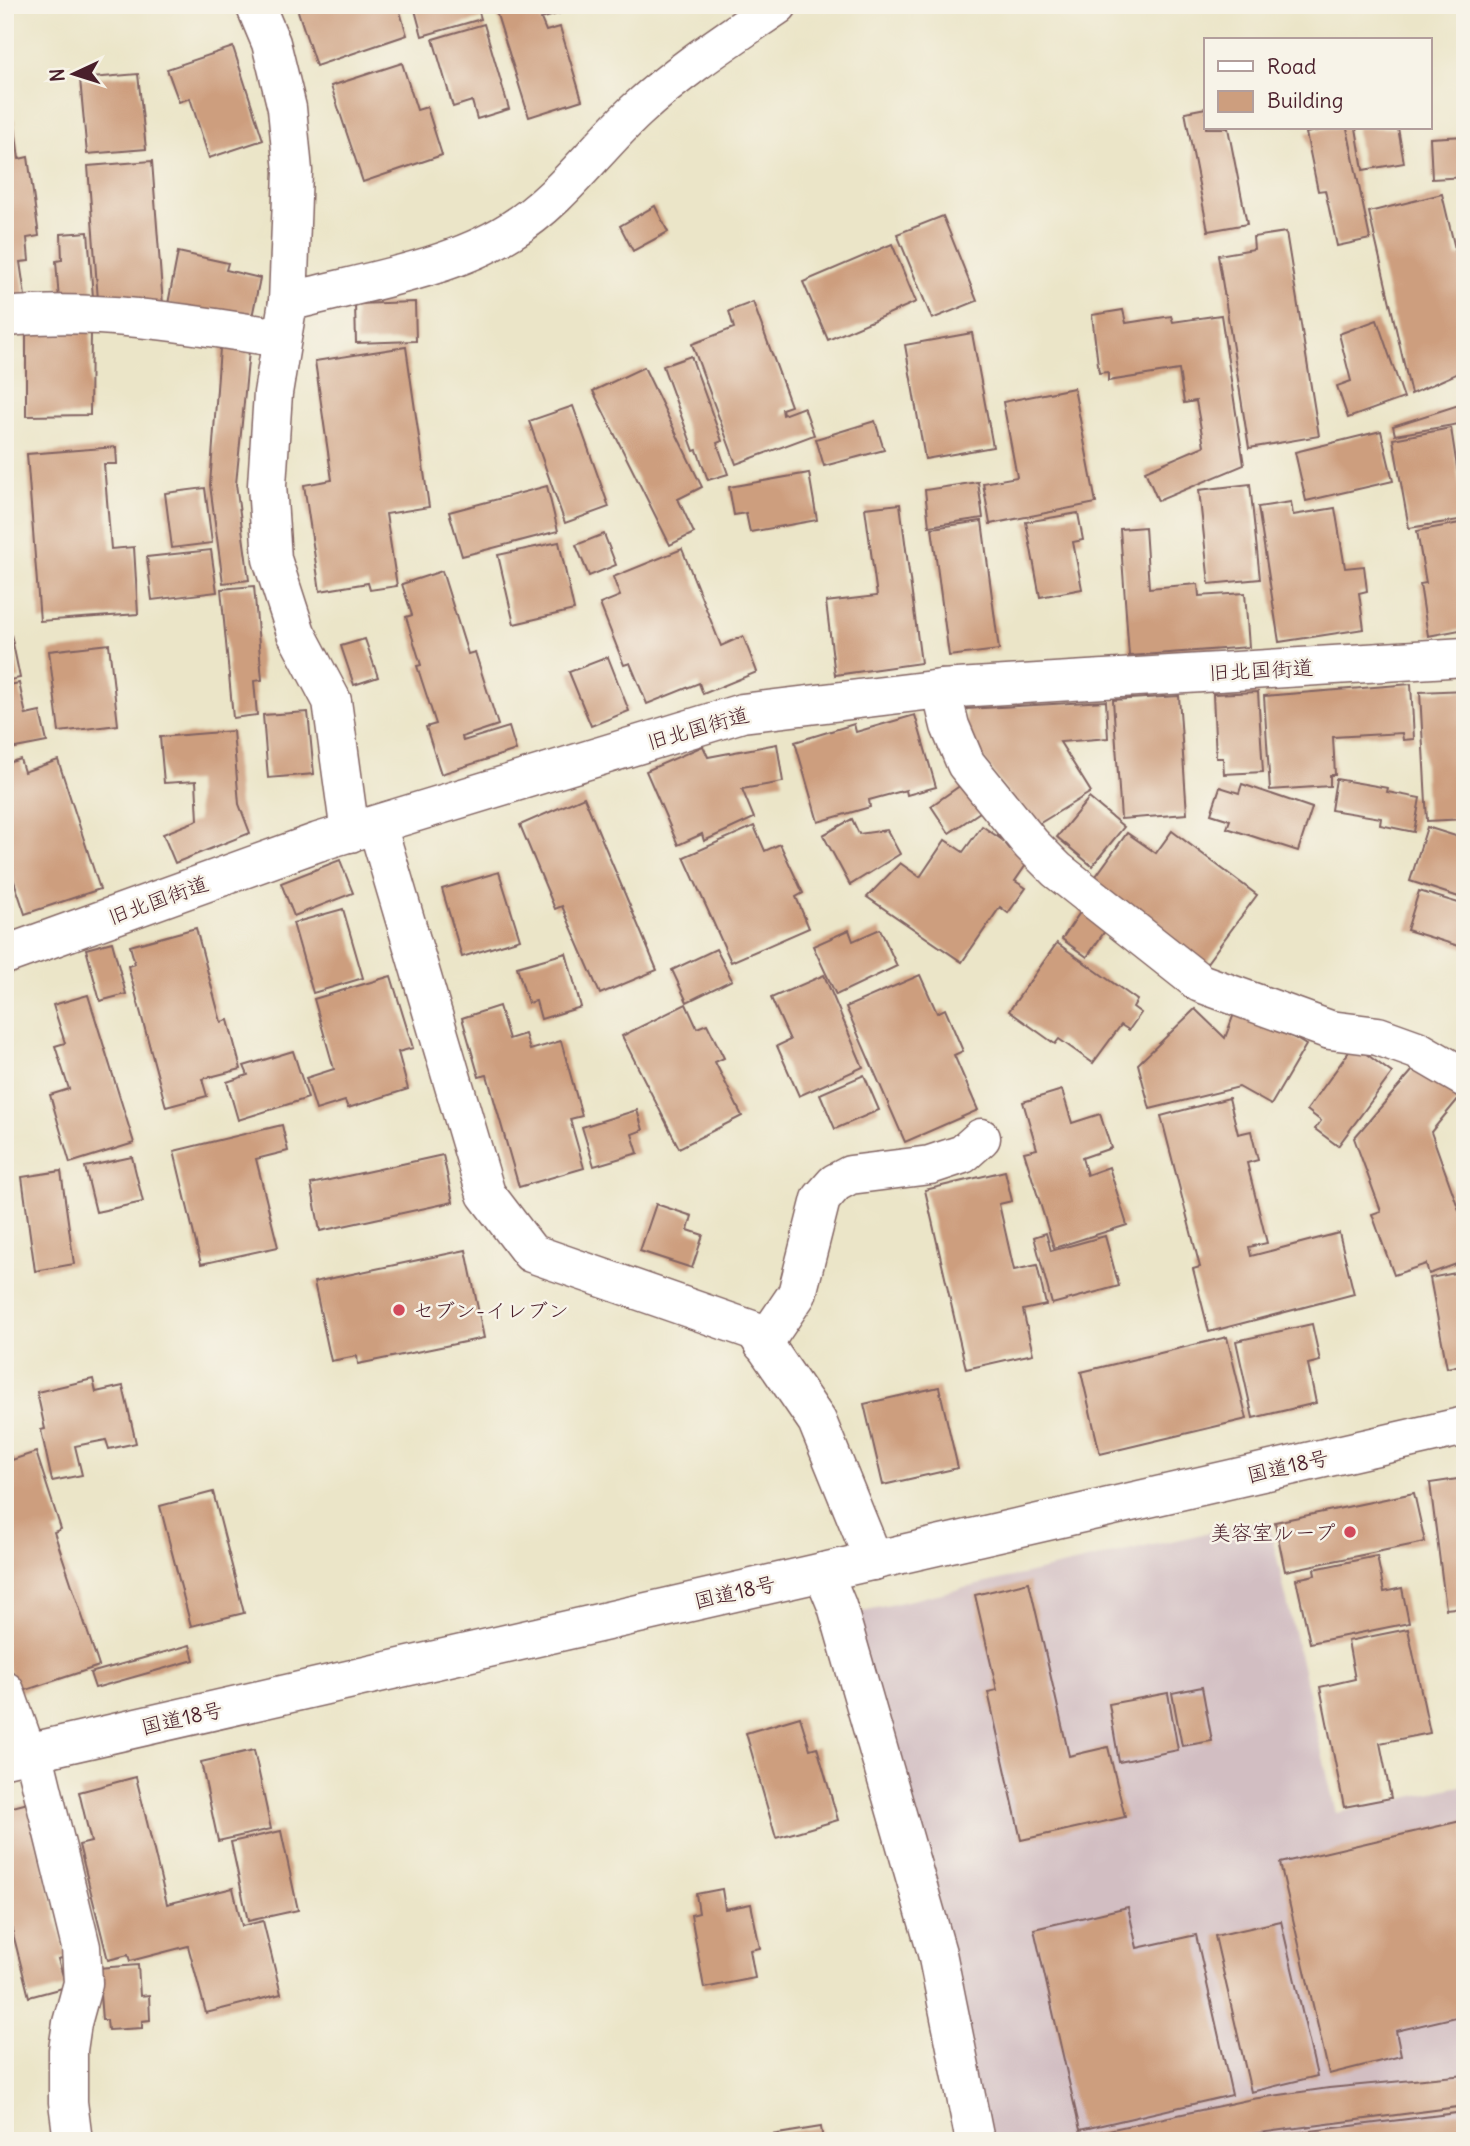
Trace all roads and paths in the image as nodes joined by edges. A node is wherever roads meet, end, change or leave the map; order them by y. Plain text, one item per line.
1 (255, 5) edge
2 (778, 5) edge
3 (288, 302) junction
4 (5, 317) edge
5 (280, 338) junction
6 (1465, 657) edge
7 (941, 689) junction
8 (364, 829) junction
9 (5, 954) edge
10 (1465, 1078) edge
11 (981, 1138) dead end
12 (763, 1344) junction
13 (1465, 1426) edge
14 (874, 1561) junction
15 (823, 1572) junction
16 (5, 1691) edge
17 (22, 1754) edge
18 (73, 2141) edge
19 (975, 2141) edge

1 - 3 main road
2 - 3 main road
3 - 5 main road
4 - 5 main road
5 - 8 main road
6 - 7 main road, 旧北国街道
7 - 8 main road, 旧北国街道
7 - 10 main road
8 - 9 main road, 旧北国街道
8 - 12 main road
11 - 12 main road
12 - 14 main road
13 - 14 main road, 国道18号
14 - 15 main road, 国道18号
15 - 17 main road, 国道18号
15 - 19 main road
16 - 17 main road
17 - 18 main road

